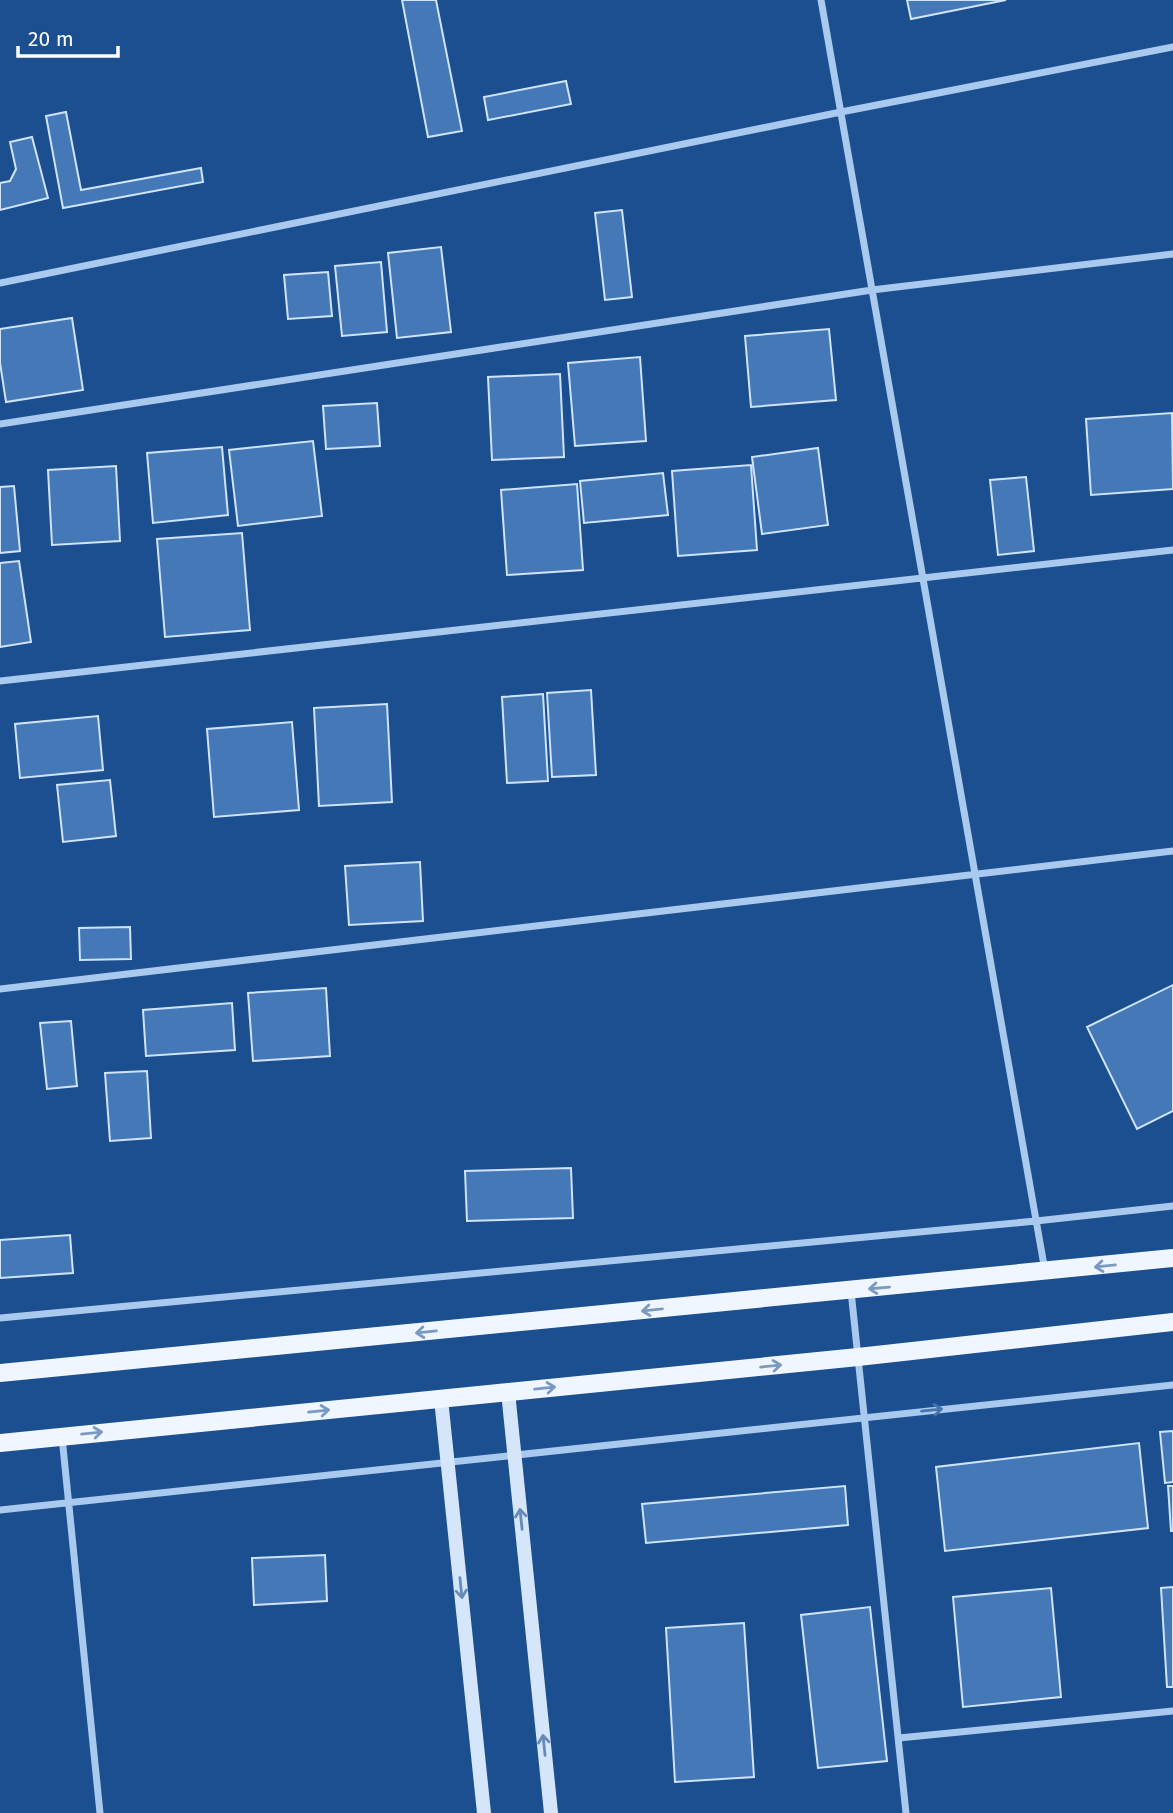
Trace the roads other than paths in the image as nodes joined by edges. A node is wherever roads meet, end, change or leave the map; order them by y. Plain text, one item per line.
1 (821, 0) edge
2 (1173, 47) edge
3 (841, 112) junction
4 (1173, 254) edge
5 (0, 283) edge
6 (872, 290) junction
7 (0, 424) edge
8 (1173, 550) edge
9 (923, 579) junction
10 (0, 681) edge
11 (1173, 852) edge
12 (975, 874) junction
13 (0, 989) edge
14 (1173, 1206) edge
15 (1036, 1221) junction
16 (1173, 1258) edge
17 (1045, 1272) junction
18 (851, 1290) junction
19 (0, 1318) edge
20 (1173, 1322) edge
21 (858, 1357) junction
22 (0, 1373) edge
23 (1173, 1385) edge
24 (508, 1392) junction
25 (441, 1398) junction
26 (864, 1417) junction
27 (62, 1436) junction
28 (0, 1443) edge
29 (515, 1455) junction
30 (448, 1462) junction
31 (69, 1503) junction
32 (0, 1510) edge
33 (1173, 1711) edge
34 (899, 1738) junction
35 (100, 1813) edge
36 (484, 1813) edge
37 (551, 1813) edge
38 (906, 1813) edge

1 - 3 street
2 - 3 street
3 - 5 street
3 - 6 street
4 - 6 street
6 - 7 street
6 - 9 street
8 - 9 street
9 - 10 street
9 - 12 street
11 - 12 street
12 - 13 street
12 - 15 street
14 - 15 street
15 - 17 street
15 - 19 street
16 -> 17 main road
17 -> 18 main road
18 - 21 street
18 -> 22 main road
20 - 21 main road
24 -> 21 main road
21 - 26 street
26 -> 23 street
24 - 25 main road
24 - 29 main road
27 -> 25 main road
25 - 30 main road
26 - 29 street
26 - 34 street
27 - 28 main road
27 - 31 street
29 - 30 street
37 -> 29 main road
30 - 31 street
30 -> 36 main road
31 - 32 street
31 - 35 street
33 - 34 street
34 - 38 street

